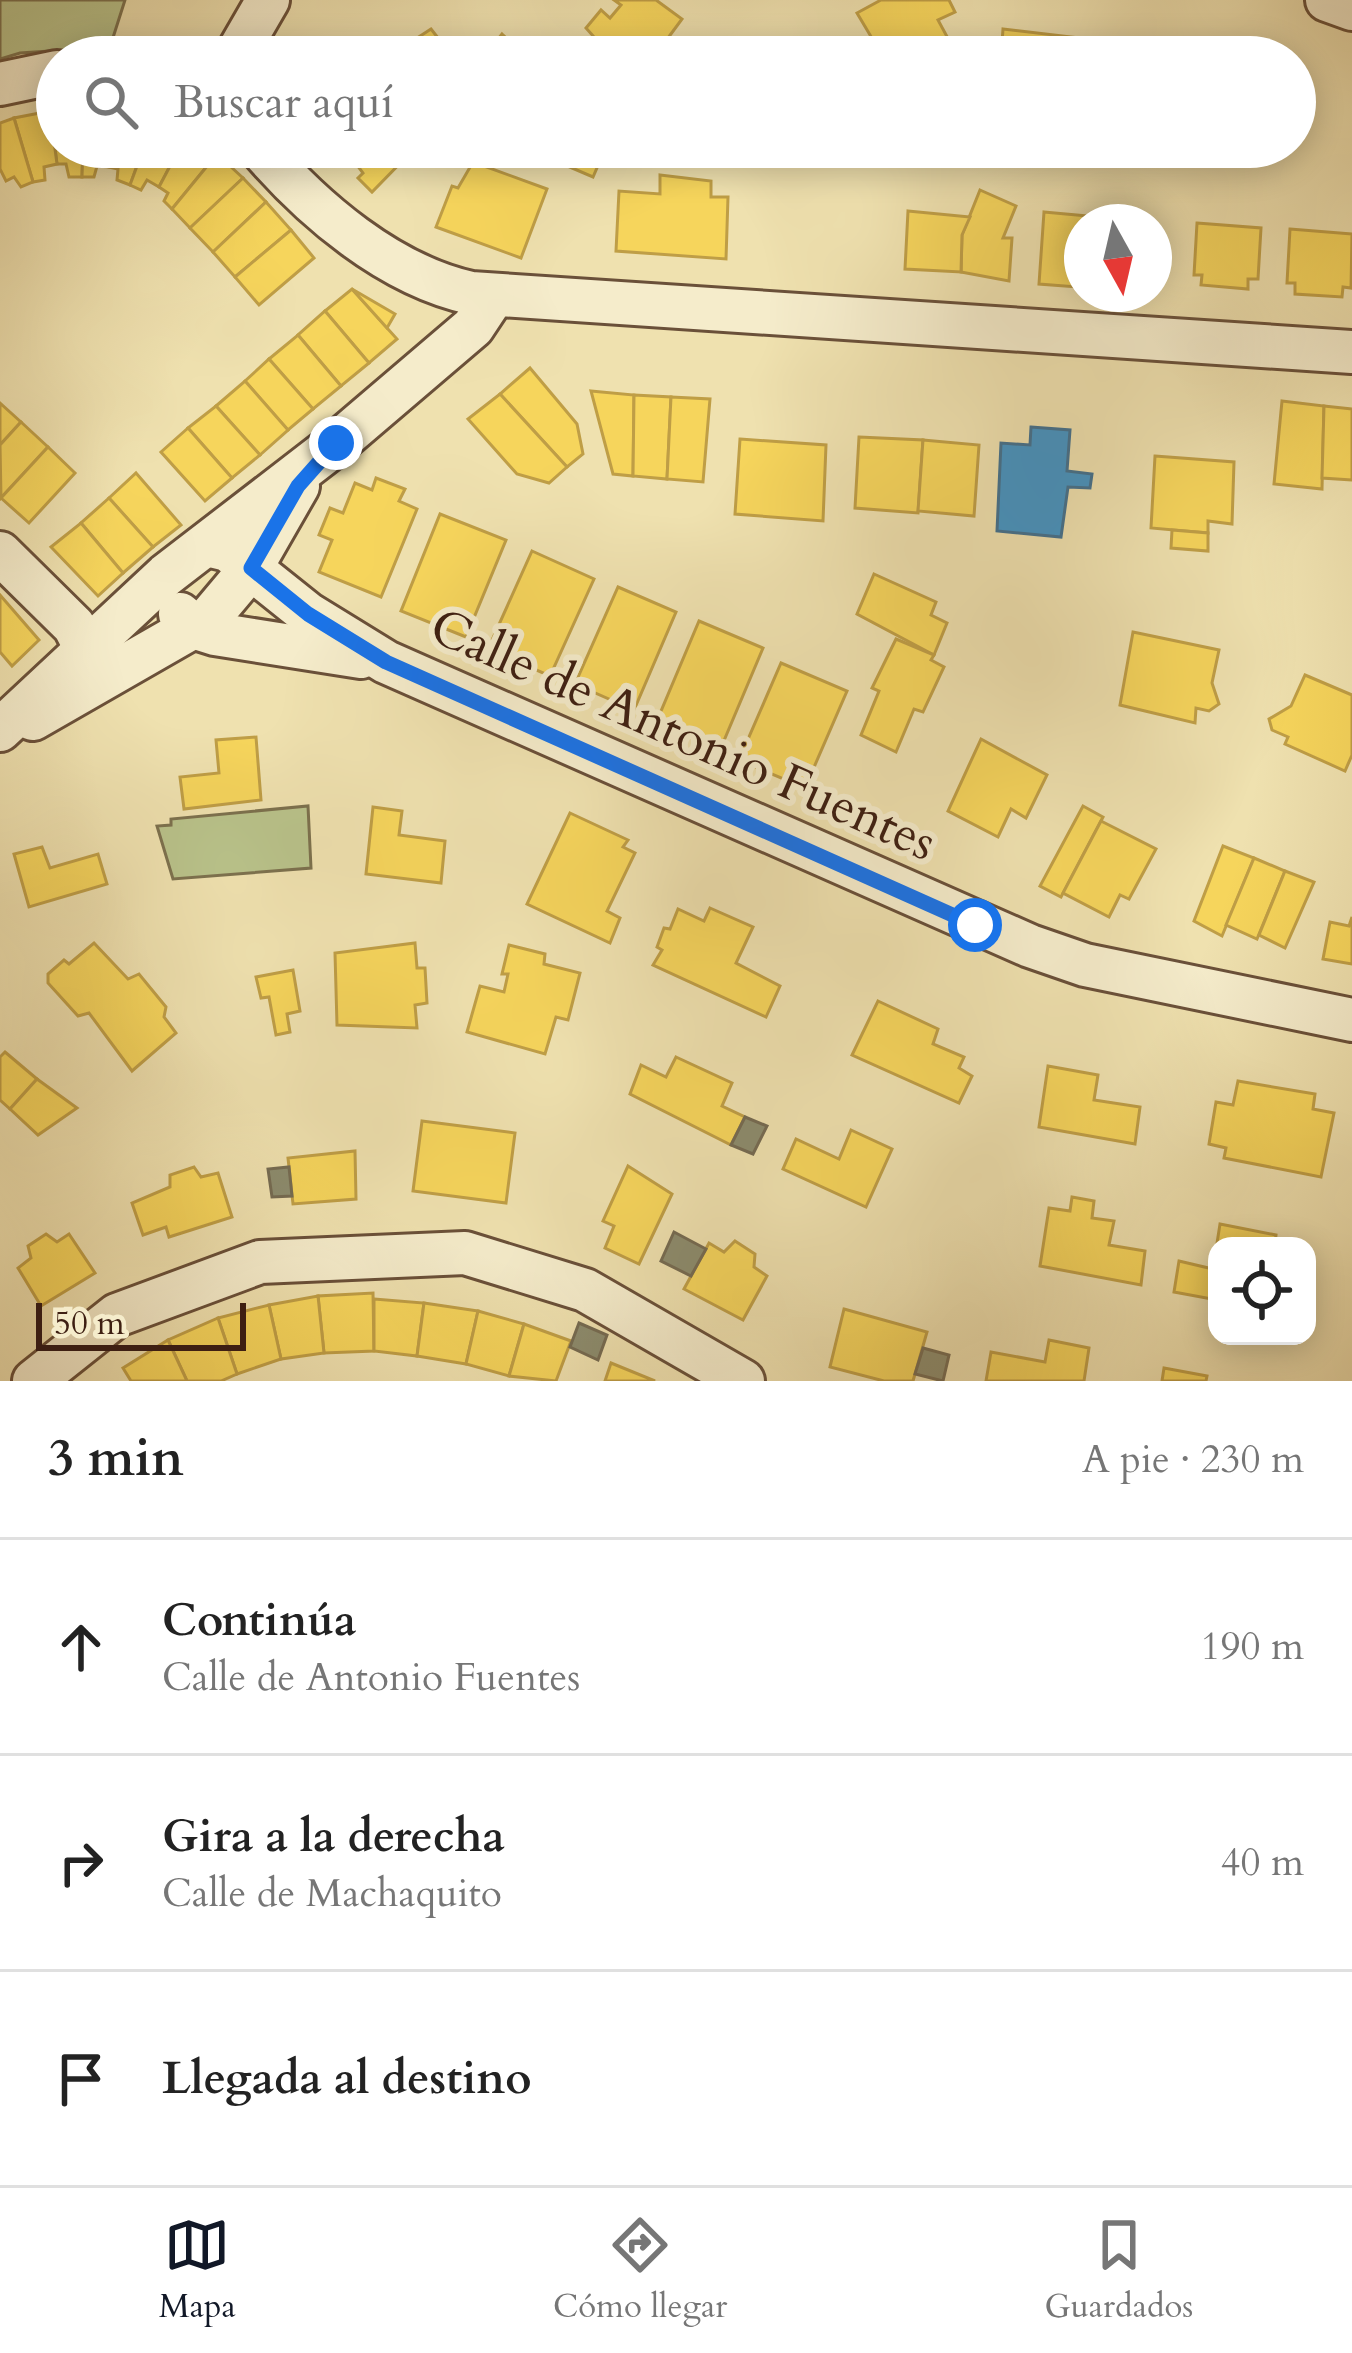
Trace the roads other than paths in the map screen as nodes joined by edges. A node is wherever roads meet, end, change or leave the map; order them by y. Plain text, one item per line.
1 (268, 0) edge
2 (281, 0) edge
3 (1327, 0) edge
4 (1352, 9) edge
5 (248, 36) edge
6 (272, 36) edge
7 (36, 76) edge
8 (0, 84) edge
9 (282, 168) edge
10 (301, 168) edge
11 (334, 216) junction
12 (493, 297) junction
13 (1352, 352) edge
14 (336, 443) junction
15 (207, 544) junction
16 (0, 553) edge
17 (251, 568) junction
18 (166, 574) junction
19 (196, 628) junction
20 (86, 649) junction
21 (386, 662) junction
22 (0, 734) edge
23 (1352, 1020) edge
24 (34, 1381) edge
25 (743, 1381) edge

1 - 5 street
2 - 6 street
3 - 4 street
7 - 8 street
9 - 11 street
10 - 11 street
11 - 12 street
12 - 13 street
12 - 14 street
14 - 15 street
14 - 17 street
15 - 17 street, Calle de Antonio Fuentes
15 - 18 street
16 - 20 street
17 - 19 street
17 - 21 street, Calle de Antonio Fuentes
18 - 19 street
18 - 20 street
19 - 21 street, Calle de Antonio Fuentes
19 - 22 street
20 - 22 street
21 - 23 street, Calle de Antonio Fuentes
24 - 25 street

